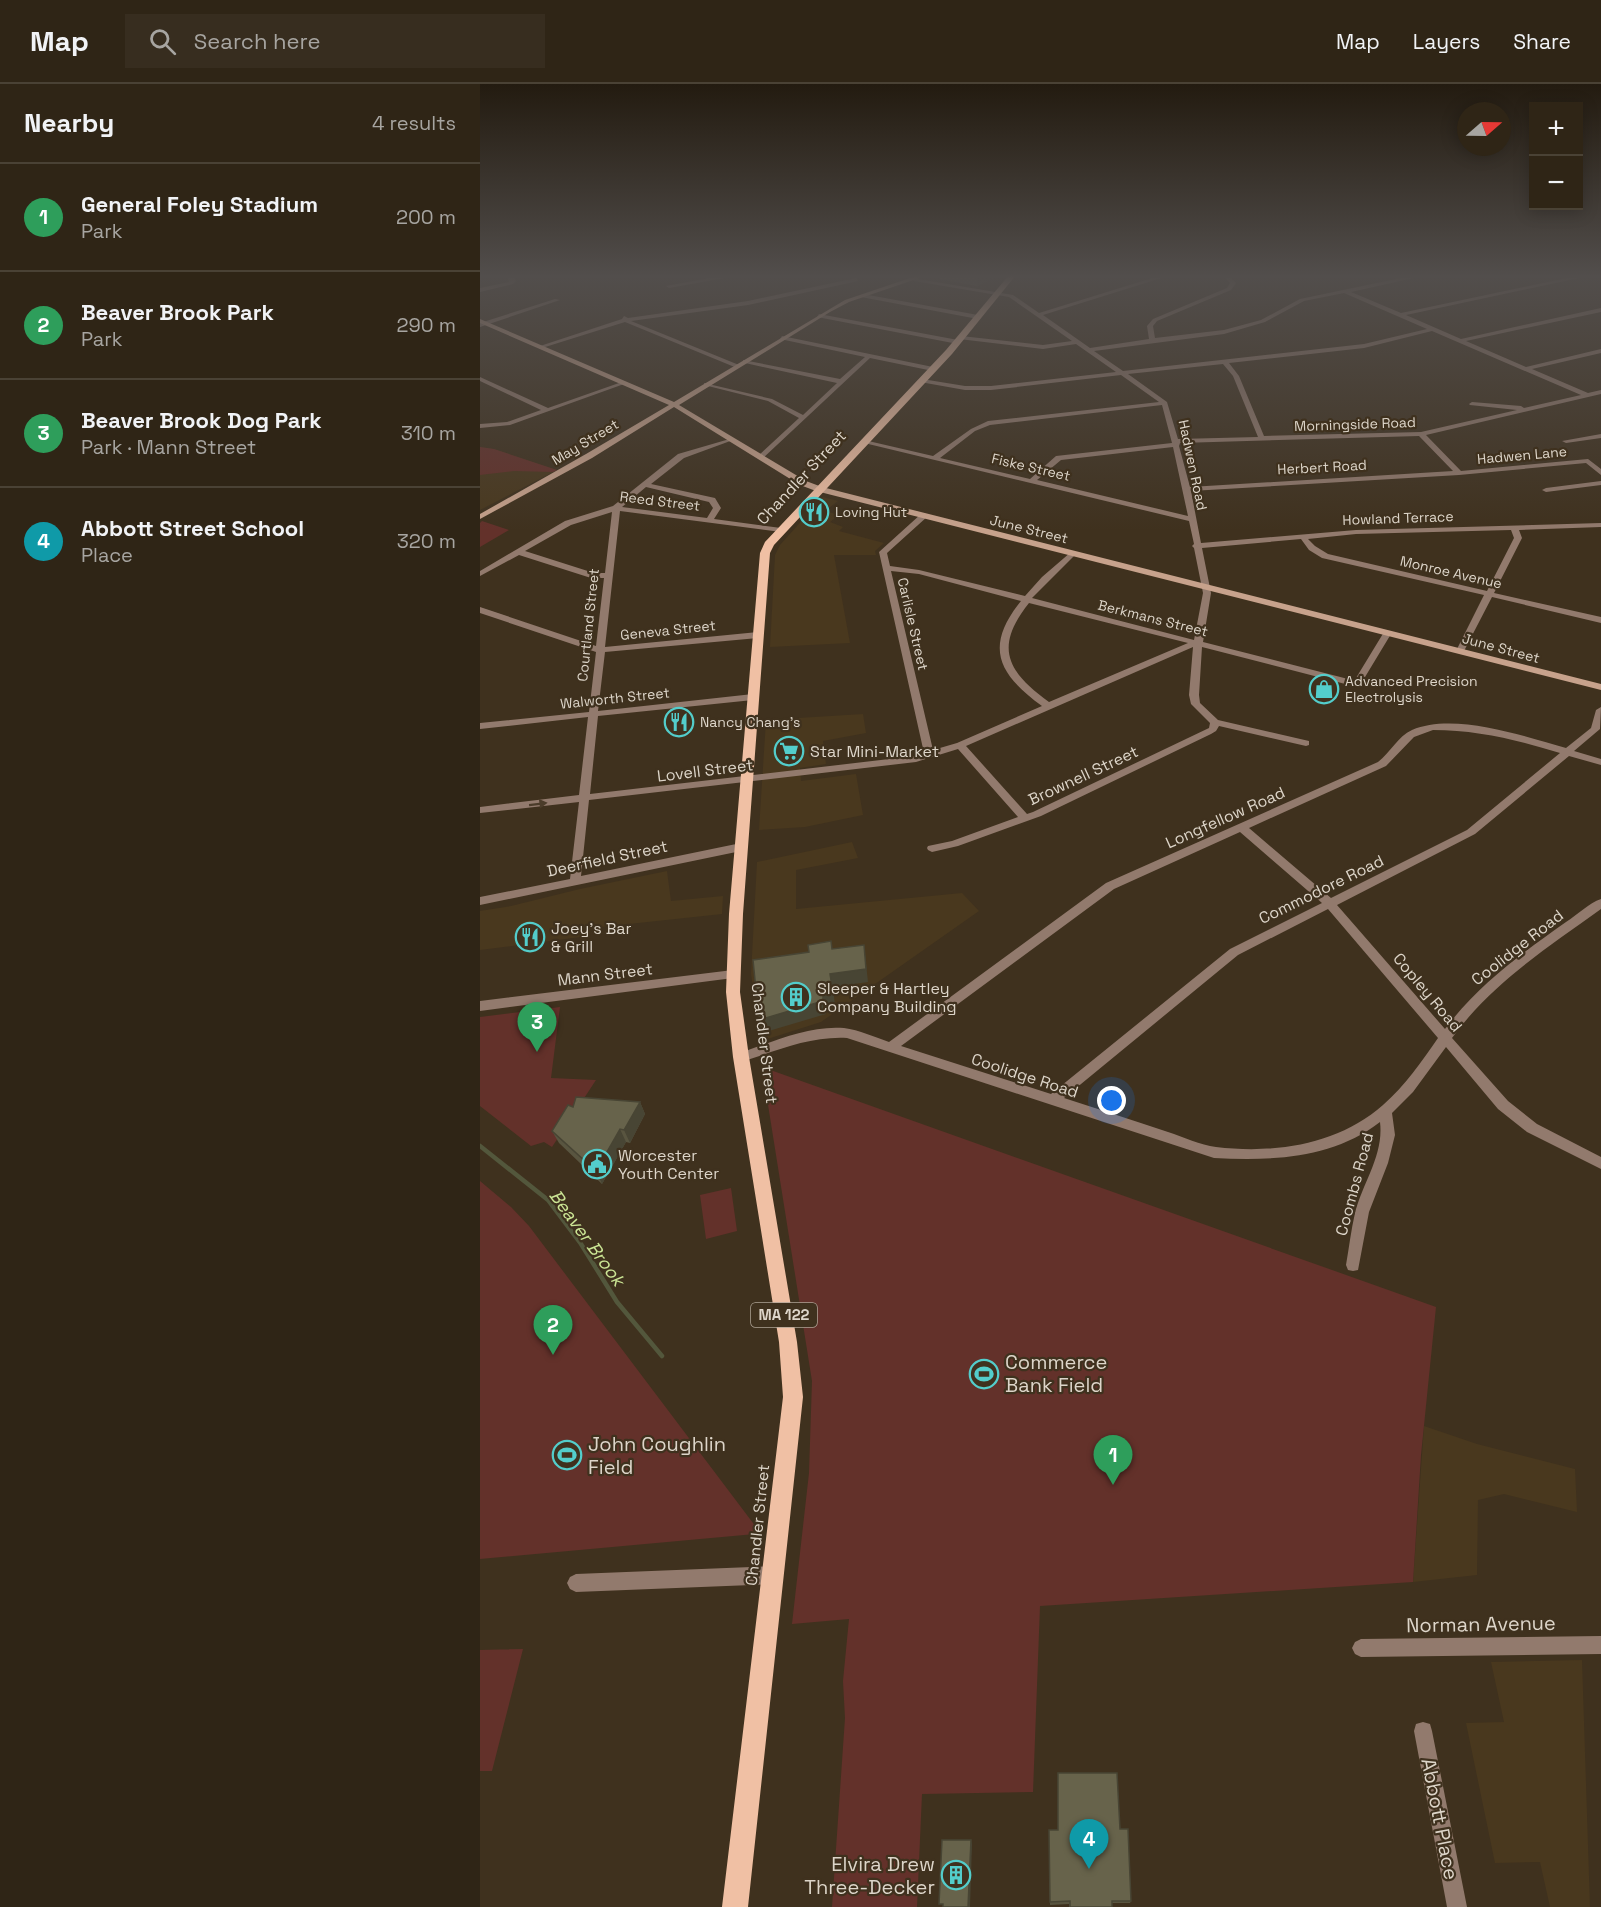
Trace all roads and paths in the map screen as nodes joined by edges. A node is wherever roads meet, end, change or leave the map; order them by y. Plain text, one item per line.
1 (569, 360) edge
2 (722, 360) edge
3 (865, 360) edge
4 (889, 360) edge
5 (941, 360) edge
6 (1103, 360) edge
7 (1233, 360) edge
8 (1503, 360) edge
9 (1562, 360) edge
10 (745, 361) joint
11 (1224, 361) junction
12 (737, 366) junction
13 (933, 369) junction
14 (1524, 369) junction
15 (1121, 372) junction
16 (480, 379) edge
17 (921, 381) junction
18 (843, 382) junction
19 (621, 384) junction
20 (706, 384) junction
21 (1601, 392) edge
22 (1587, 395) junction
23 (1165, 403) junction
24 (673, 404) junction
25 (1472, 404) dead end
26 (1528, 409) junction
27 (547, 410) junction
28 (804, 418) junction
29 (480, 426) edge
30 (1420, 434) junction
31 (1601, 436) edge
32 (1262, 439) junction
33 (731, 440) junction
34 (1566, 441) dead end
35 (864, 442) junction
36 (1176, 442) junction
37 (762, 457) junction
38 (935, 458) junction
39 (1459, 472) junction
40 (1601, 473) edge
41 (1032, 481) junction
42 (1601, 483) edge
43 (646, 485) junction
44 (819, 489) junction
45 (1187, 489) junction
46 (1545, 490) dead end
47 (616, 508) junction
48 (924, 516) junction
49 (480, 517) edge
50 (1192, 519) junction
51 (709, 521) junction
52 (1601, 525) edge
53 (1514, 528) junction
54 (781, 530) junction
55 (1303, 537) junction
56 (1196, 546) junction
57 (518, 552) junction
58 (1071, 554) junction
59 (886, 568) junction
60 (480, 574) edge
61 (607, 575) junction
62 (1204, 588) junction
63 (1489, 595) junction
64 (1026, 600) junction
65 (480, 610) edge
66 (1601, 620) edge
67 (1387, 634) junction
68 (758, 635) junction
69 (1198, 644) junction
70 (600, 650) junction
71 (1460, 651) junction
72 (1601, 687) edge
73 (753, 697) junction
74 (1048, 706) junction
75 (1601, 710) edge
76 (592, 714) junction
77 (1215, 722) junction
78 (480, 726) edge
79 (1306, 743) dead end
80 (960, 745) junction
81 (1566, 752) junction
82 (929, 755) junction
83 (1601, 762) edge
84 (748, 780) junction
85 (583, 799) junction
86 (480, 810) edge
87 (1025, 818) junction
88 (1241, 827) junction
89 (741, 848) junction
90 (932, 848) dead end
91 (575, 880) junction
92 (480, 901) edge
93 (1329, 903) junction
94 (1601, 903) edge
95 (733, 974) junction
96 (480, 1006) edge
97 (1445, 1038) junction
98 (892, 1046) junction
99 (741, 1057) junction
100 (1052, 1101) junction
101 (1385, 1112) junction
102 (1601, 1163) edge
103 (1353, 1265) dead end
104 (774, 1575) junction
105 (576, 1583) dead end
106 (1601, 1645) edge
107 (1361, 1648) dead end
108 (1423, 1731) dead end
109 (735, 1907) edge
110 (1457, 1907) edge

1 - 19 street, June Street
2 - 12 street
3 - 18 street
4 - 13 street
5 - 13 main road, Chandler Street / MA 122
6 - 15 street, Hadwen Road
7 - 11 street
8 - 14 street
9 - 14 street
10 - 12 street, May Street
10 - 18 street
11 - 15 street
11 - 32 street
12 - 20 street, May Street
13 - 17 main road, Chandler Street / MA 122
14 - 22 street
15 - 17 street
15 - 23 street, Hadwen Road
16 - 27 street
17 - 35 main road, Chandler Street / MA 122
18 - 28 street
19 - 24 street, June Street
19 - 27 street
20 - 24 street, May Street
20 - 28 street
21 - 22 street, Morningside Road
22 - 26 street, Morningside Road
23 - 36 street, Hadwen Road
23 - 38 street
24 - 33 street, June Street
24 - 49 street, May Street
25 - 26 street
26 - 30 street, Morningside Road
27 - 29 street
28 - 37 street
30 - 32 street, Morningside Road
30 - 39 street, Hadwen Lane
31 - 34 street
32 - 36 street, Morningside Road
33 - 37 street, June Street
33 - 43 street
35 - 38 street, Fiske Street
35 - 44 main road, Chandler Street / MA 122
36 - 41 street, Morningside Road
36 - 45 street, Hadwen Road
37 - 44 street, June Street
38 - 41 street, Fiske Street
39 - 40 street, Hadwen Lane
39 - 45 street, Herbert Road
41 - 50 street, Fiske Street
42 - 46 street
43 - 47 street
43 - 51 street
44 - 48 street, June Street
44 - 54 main road, Chandler Street / MA 122
45 - 50 street, Hadwen Road
47 - 51 street, Reed Street
47 - 57 street, Reed Street
47 - 61 street, Courtland Street
48 - 58 street, June Street
48 - 59 street, Carlisle Street
50 - 56 street, Hadwen Road
51 - 54 street, Reed Street
52 - 53 street, Howland Terrace
53 - 55 street, Howland Terrace
53 - 63 street
54 - 68 main road, Chandler Street / MA 122
55 - 56 street, Howland Terrace
55 - 63 street, Monroe Avenue
56 - 62 street, Hadwen Road
57 - 60 street, Reed Street
57 - 61 street
58 - 62 street, June Street
58 - 64 street
59 - 64 street, Berkmans Street
59 - 82 street, Carlisle Street
61 - 70 street, Courtland Street
62 - 67 street, June Street
62 - 69 street
63 - 66 street, Monroe Avenue
63 - 71 street
64 - 69 street, Berkmans Street
64 - 74 street
65 - 70 street, Geneva Street
67 - 69 street, Berkmans Street
67 - 71 street, June Street
68 - 70 street, Geneva Street
68 - 73 main road, Chandler Street / MA 122
69 - 74 street, Lovell Street
69 - 77 street
70 - 76 street, Courtland Street
71 - 72 street, June Street
73 - 76 street, Walworth Street
73 - 84 main road, Chandler Street / MA 122
74 - 80 street, Lovell Street
75 - 81 street, Commodore Road
76 - 78 street, Walworth Street
76 - 85 street, Courtland Street
77 - 79 street
77 - 87 street, Brownell Street
80 - 82 street, Lovell Street
80 - 87 street
81 - 83 street, Longfellow Road
81 - 88 street, Longfellow Road
81 - 93 street, Commodore Road
82 - 84 street, Lovell Street
84 - 85 street, Lovell Street
84 - 89 main road, Chandler Street / MA 122
86 -> 85 street, Lovell Street
85 - 91 street, Courtland Street
87 - 90 street, Brownell Street
88 - 93 street, Copley Road
88 - 98 street, Longfellow Road
89 - 91 street, Deerfield Street
89 - 95 main road, Chandler Street / MA 122
91 - 92 street, Deerfield Street
93 - 97 street, Copley Road
93 - 100 street, Commodore Road
94 - 97 street, Coolidge Road
95 - 96 street, Mann Street
95 - 99 main road, Chandler Street / MA 122
97 - 101 street, Coolidge Road
97 - 102 street, Copley Road
98 - 99 street, Coolidge Road
98 - 100 street, Coolidge Road
99 - 104 main road, Chandler Street / MA 122
100 - 101 street, Coolidge Road
101 - 103 street, Coombs Road
104 - 105 street
104 - 109 main road, Chandler Street / MA 122
106 - 107 street, Norman Avenue
108 - 110 street, Abbott Place

